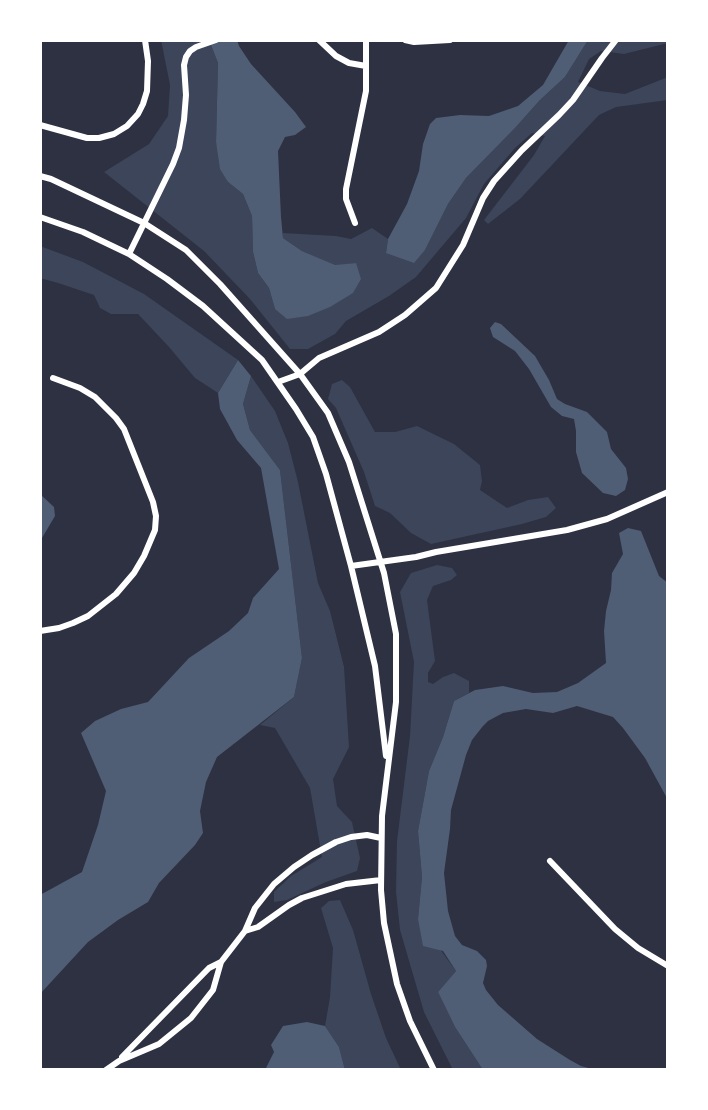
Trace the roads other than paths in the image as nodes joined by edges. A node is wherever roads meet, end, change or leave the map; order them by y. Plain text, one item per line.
1 (145, 40) edge
2 (216, 40) edge
3 (319, 40) edge
4 (366, 40) edge
5 (405, 40) edge
6 (450, 40) edge
7 (616, 40) edge
8 (366, 66) junction
9 (40, 125) edge
10 (40, 176) edge
11 (40, 217) edge
12 (144, 223) junction
13 (355, 223) dead end
14 (129, 254) junction
15 (300, 374) junction
16 (53, 378) dead end
17 (278, 382) junction
18 (668, 492) edge
19 (380, 562) junction
20 (351, 566) junction
21 (40, 631) edge
22 (387, 768) junction
23 (381, 838) junction
24 (550, 861) dead end
25 (381, 880) junction
26 (245, 931) junction
27 (221, 962) junction
28 (668, 967) edge
29 (118, 1061) junction
30 (106, 1070) edge
31 (434, 1070) edge

1 - 9 street
2 - 12 street
3 - 8 street
4 - 8 street
5 - 6 street
7 - 15 street
8 - 13 street
10 - 12 street
11 - 14 street
12 - 14 street
12 - 15 street
14 - 17 street
15 - 17 street
15 - 19 street
16 - 21 street
17 - 20 street
18 - 19 street
19 - 20 street
19 - 22 street
20 - 22 street
22 - 23 street
23 - 25 street
23 - 26 street
24 - 28 street
25 - 26 street
25 - 31 street
26 - 27 street
27 - 29 street
27 - 29 street
29 - 30 street

